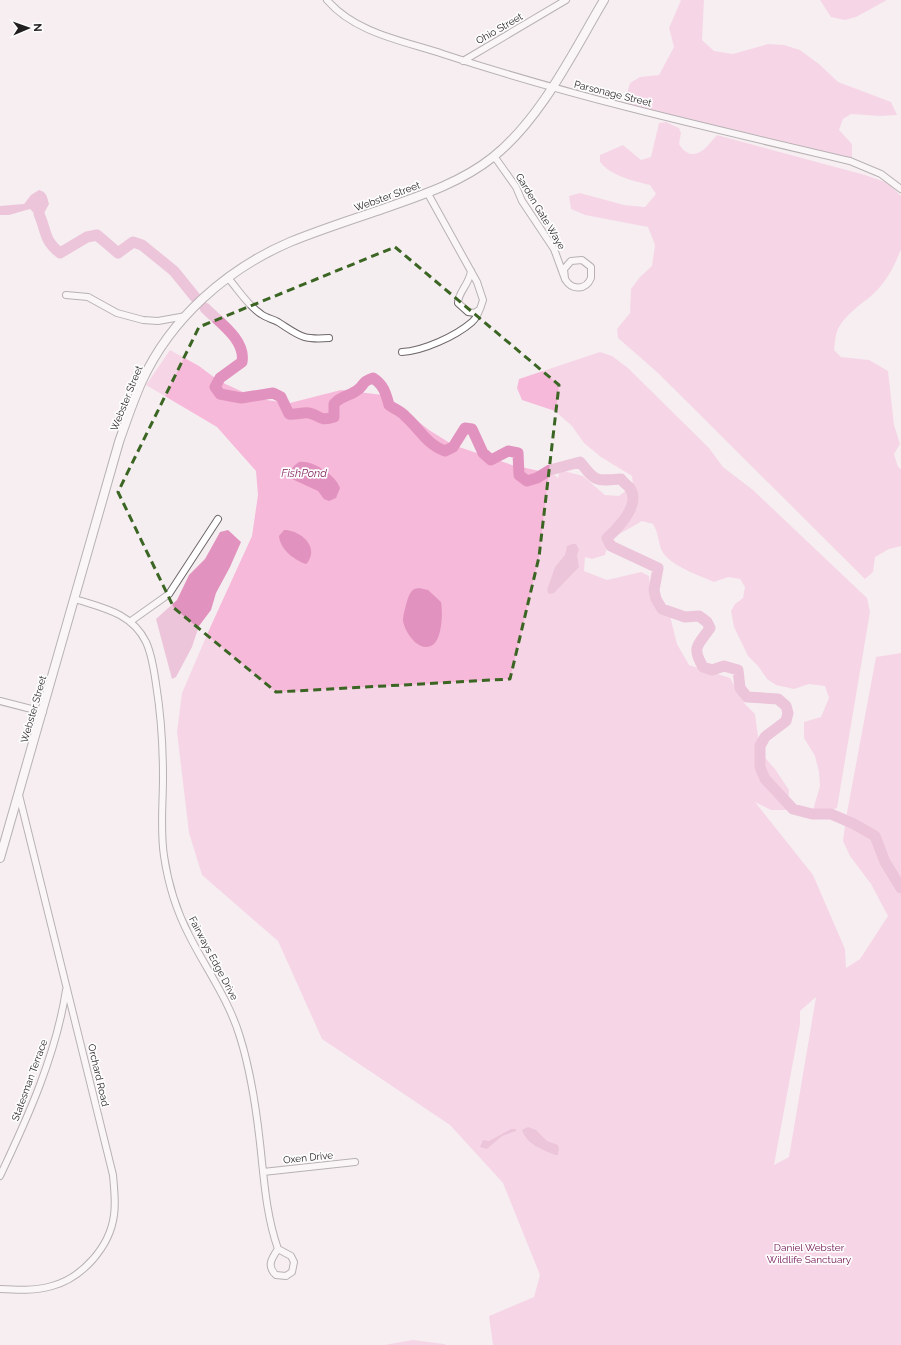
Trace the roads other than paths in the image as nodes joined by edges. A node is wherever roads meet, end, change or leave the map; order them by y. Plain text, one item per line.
1 (327, 0) edge
2 (566, 0) edge
3 (604, 0) edge
4 (463, 61) junction
5 (551, 88) junction
6 (494, 156) junction
7 (901, 189) edge
8 (427, 192) junction
9 (471, 271) junction
10 (228, 278) junction
11 (565, 280) junction
12 (66, 295) dead end
13 (479, 310) junction
14 (186, 316) junction
15 (329, 338) dead end
16 (402, 352) dead end
17 (218, 519) dead end
18 (75, 599) junction
19 (131, 621) junction
20 (0, 701) edge
21 (43, 712) junction
22 (18, 794) junction
23 (0, 858) edge
24 (66, 986) junction
25 (355, 1162) dead end
26 (263, 1172) junction
27 (0, 1176) edge
28 (278, 1249) junction
29 (0, 1289) edge

1 - 4 street, Parsonage Street
2 - 4 street, Ohio Street
3 - 5 street, Webster Street
4 - 5 street, Parsonage Street
5 - 6 street, Webster Street
5 - 7 street, Parsonage Street
6 - 8 street, Webster Street
6 - 11 street, Garden Gate Waye
8 - 9 street
8 - 10 street, Webster Street
9 - 13 street
9 - 13 street
10 - 14 street, Webster Street
10 - 15 street
11 - 11 street
12 - 14 street
13 - 16 street
14 - 18 street, Webster Street
17 - 19 street
18 - 19 street, Fairways Edge Drive
18 - 21 street, Webster Street
19 - 26 street, Fairways Edge Drive
20 - 21 street
21 - 22 street, Webster Street
22 - 23 street, Webster Street
22 - 24 street, Orchard Road
24 - 27 street, Statesman Terrace
24 - 29 street, Orchard Road
25 - 26 street, Oxen Drive
26 - 28 street, Fairways Edge Drive
28 - 28 street

